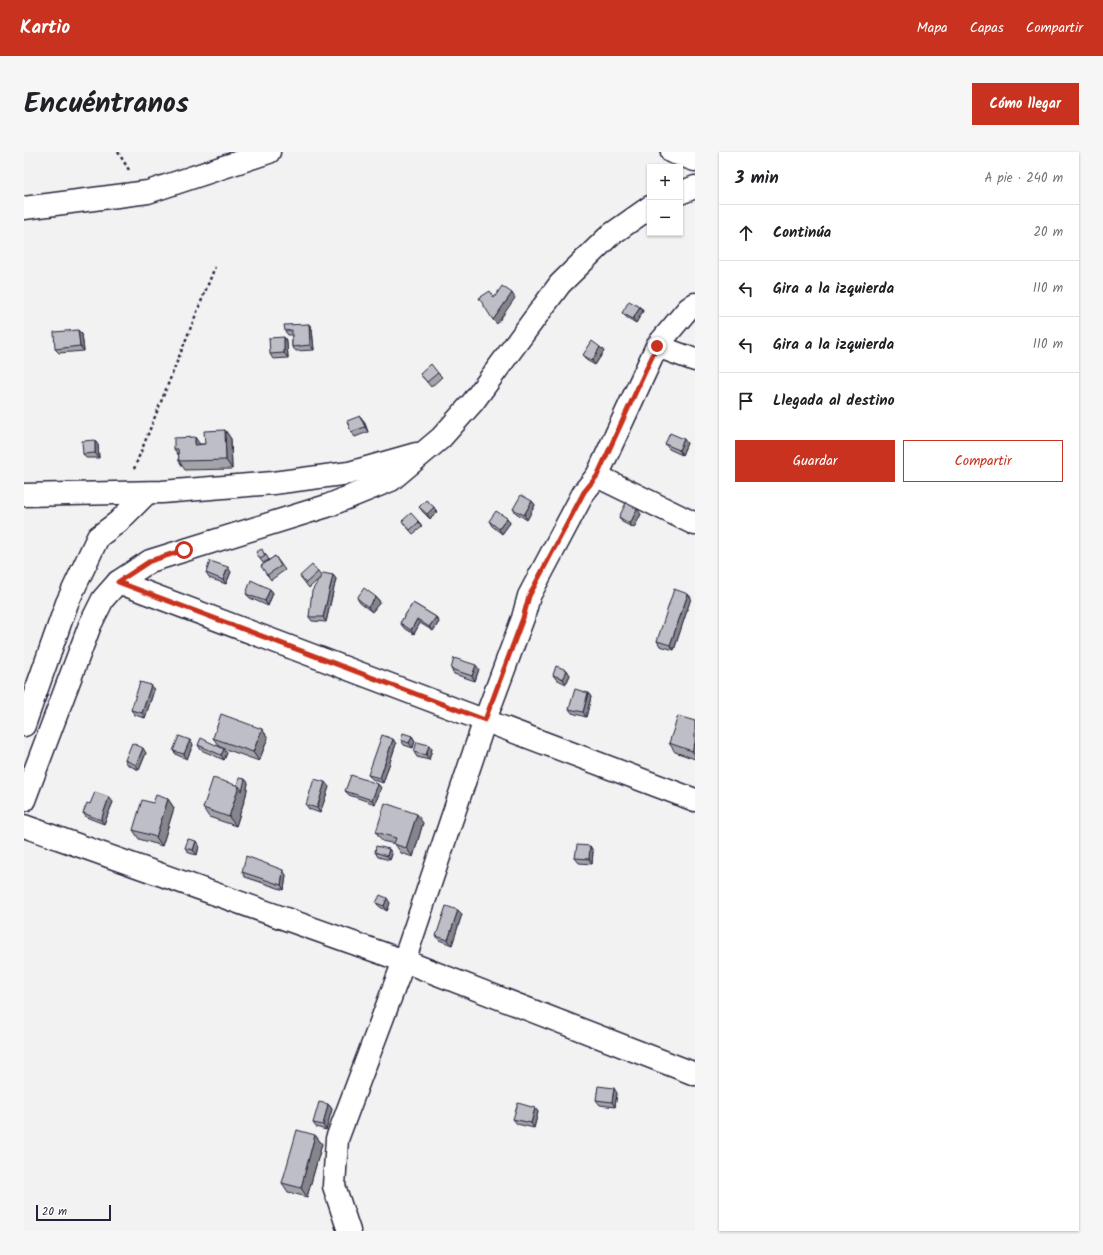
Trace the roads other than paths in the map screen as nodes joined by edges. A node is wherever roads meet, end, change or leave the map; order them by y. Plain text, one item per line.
1 (269, 152) edge
2 (672, 152) edge
3 (695, 160) edge
4 (695, 187) edge
5 (683, 192) edge
6 (24, 208) edge
7 (647, 209) edge
8 (695, 304) edge
9 (657, 346) junction
10 (695, 360) edge
11 (423, 452) junction
12 (597, 476) junction
13 (147, 493) junction
14 (24, 495) edge
15 (695, 524) edge
16 (118, 582) junction
17 (485, 720) junction
18 (24, 725) edge
19 (24, 800) edge
20 (695, 800) edge
21 (24, 826) edge
22 (404, 961) junction
23 (695, 1074) edge
24 (349, 1231) edge

1 - 6 street
2 - 3 street
4 - 5 street
7 - 11 street
8 - 9 street
9 - 10 street
9 - 12 street
11 - 13 street
11 - 16 street
12 - 15 street
12 - 17 street
13 - 14 street
13 - 18 street
16 - 17 street
16 - 19 street
17 - 20 street
17 - 22 street
21 - 22 street
22 - 23 street
22 - 24 street

